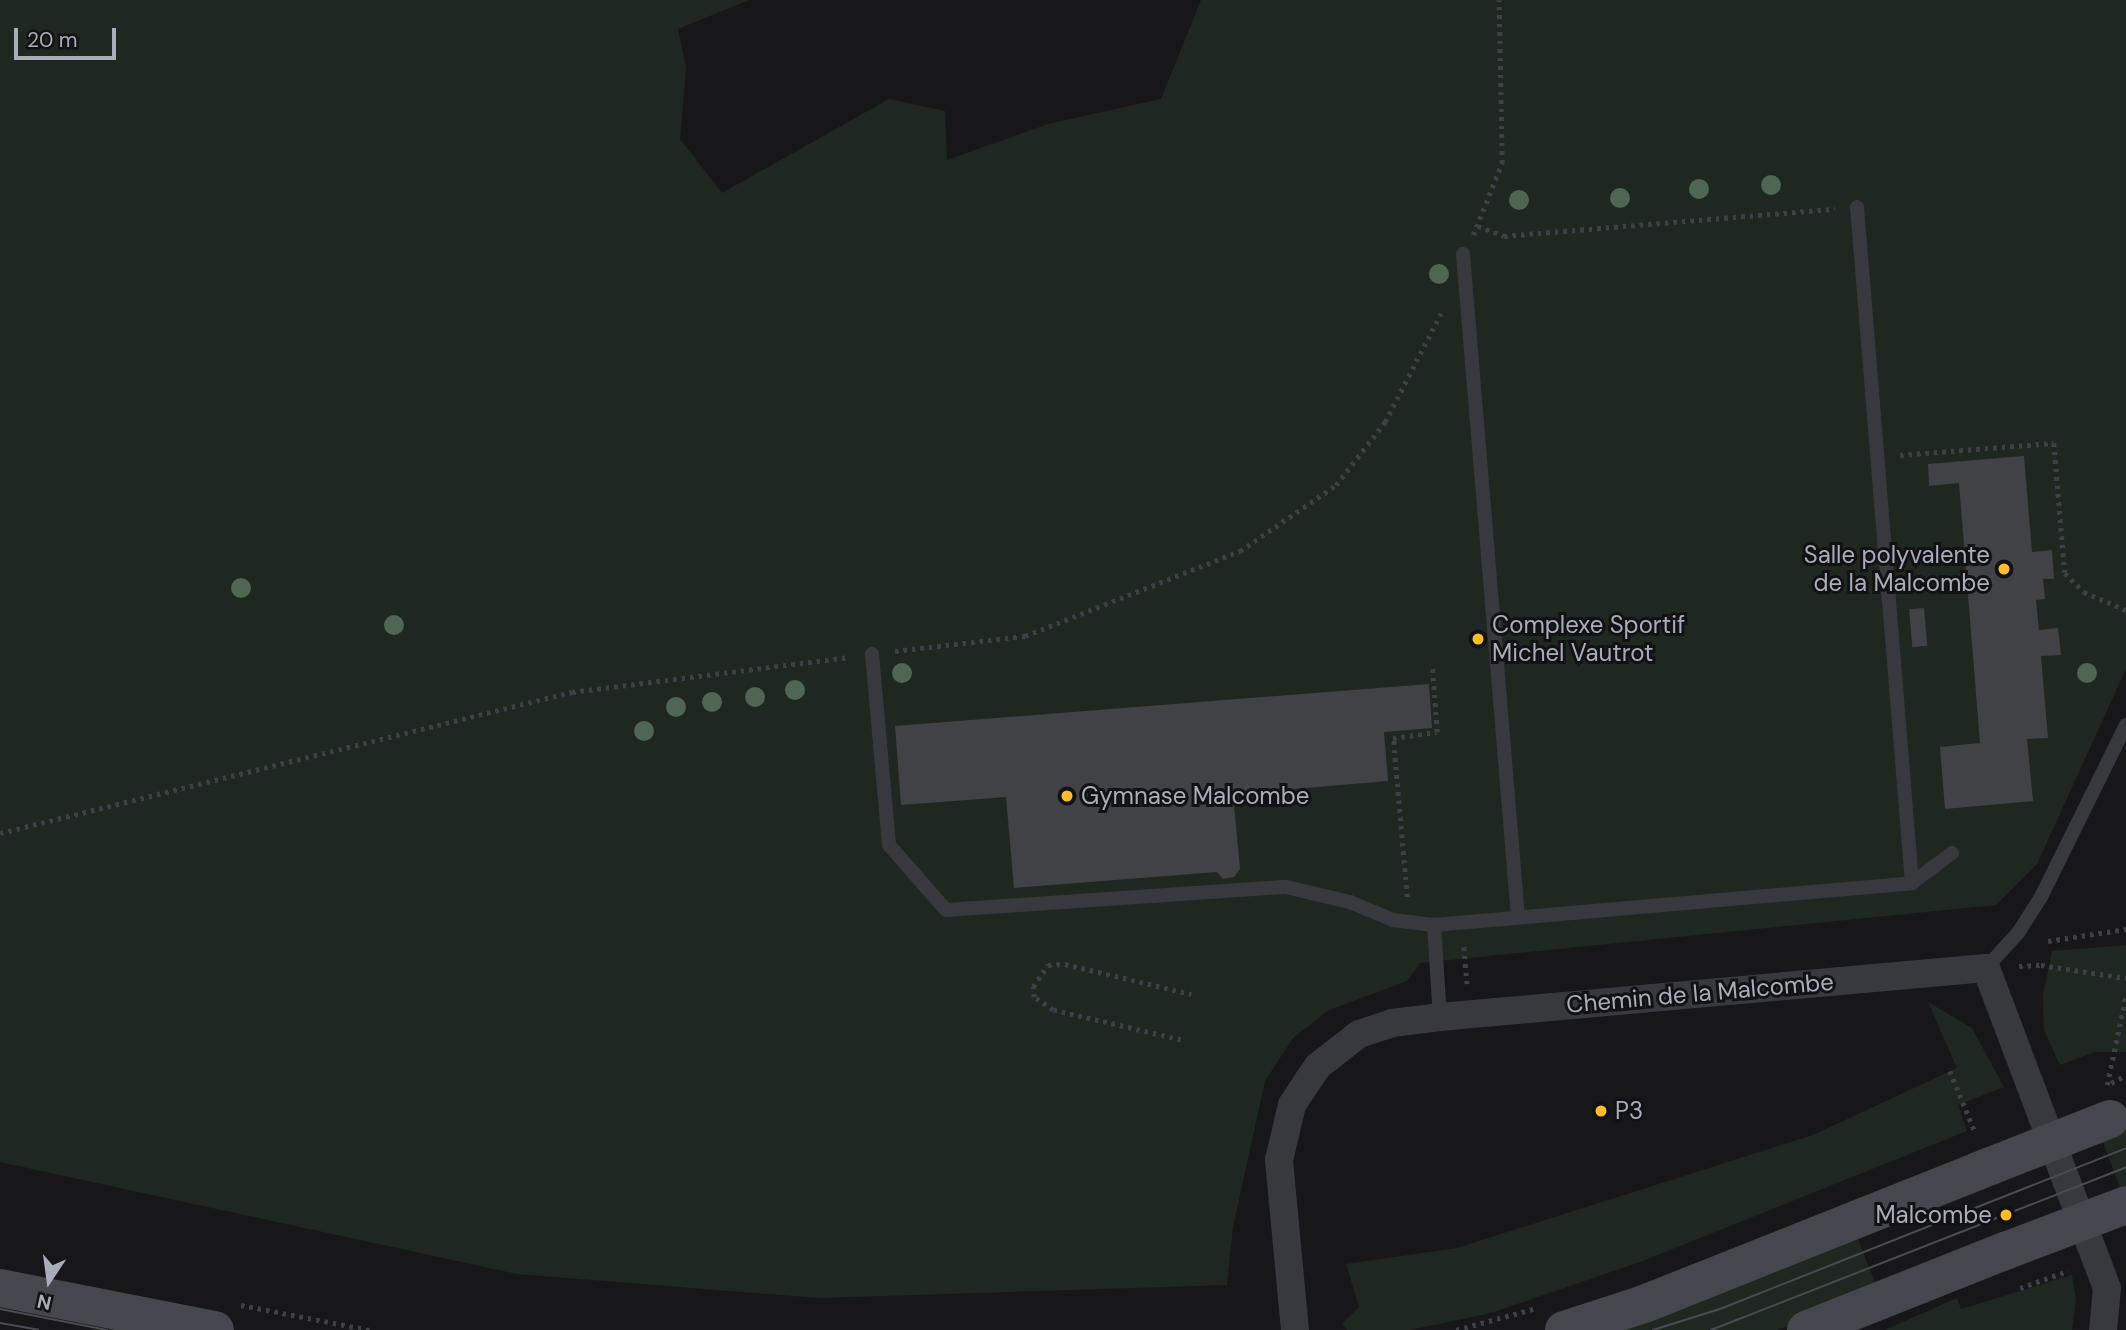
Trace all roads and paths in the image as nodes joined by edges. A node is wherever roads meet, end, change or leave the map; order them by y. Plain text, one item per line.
1 (1499, 0) edge
2 (1857, 207) joint
3 (1478, 226) junction
4 (1463, 254) joint
5 (1446, 304) dead end
6 (1878, 456) junction
7 (2126, 610) edge
8 (872, 654) junction
9 (1432, 664) dead end
10 (2126, 725) edge
11 (0, 833) edge
12 (1952, 853) dead end
13 (1912, 883) junction
14 (1518, 917) junction
15 (1410, 923) junction
16 (1462, 923) junction
17 (1434, 925) junction
18 (2126, 929) edge
19 (2048, 941) dead end
20 (1986, 968) junction
21 (2126, 978) edge
22 (1468, 992) dead end
23 (1191, 994) dead end
24 (2126, 995) edge
25 (1440, 1017) junction
26 (1181, 1040) dead end
27 (1950, 1071) dead end
28 (2119, 1104) edge
29 (1978, 1155) junction
30 (2126, 1205) edge
31 (0, 1288) edge
32 (215, 1330) edge
33 (1295, 1330) edge
34 (1564, 1330) edge
35 (1806, 1330) edge
36 (2104, 1330) edge

1 - 3 path
2 - 3 path
2 - 6 lane
3 - 4 path
4 - 14 lane
5 - 8 path
6 - 7 path
6 - 13 lane
8 - 11 path
8 - 15 lane
9 - 15 path
10 - 20 lane
12 - 13 lane
13 - 14 lane
14 - 16 lane
15 - 17 lane
16 - 17 lane
16 - 22 path
17 - 25 lane
18 - 19 path
20 - 21 path
20 - 25 street, Chemin de la Malcombe
20 - 36 street
23 - 26 path
24 - 28 path
25 - 33 street, Chemin de la Malcombe
27 - 29 path
28 - 29 main road, bridge
29 - 34 main road
30 - 35 main road, bridge
31 - 32 main road

